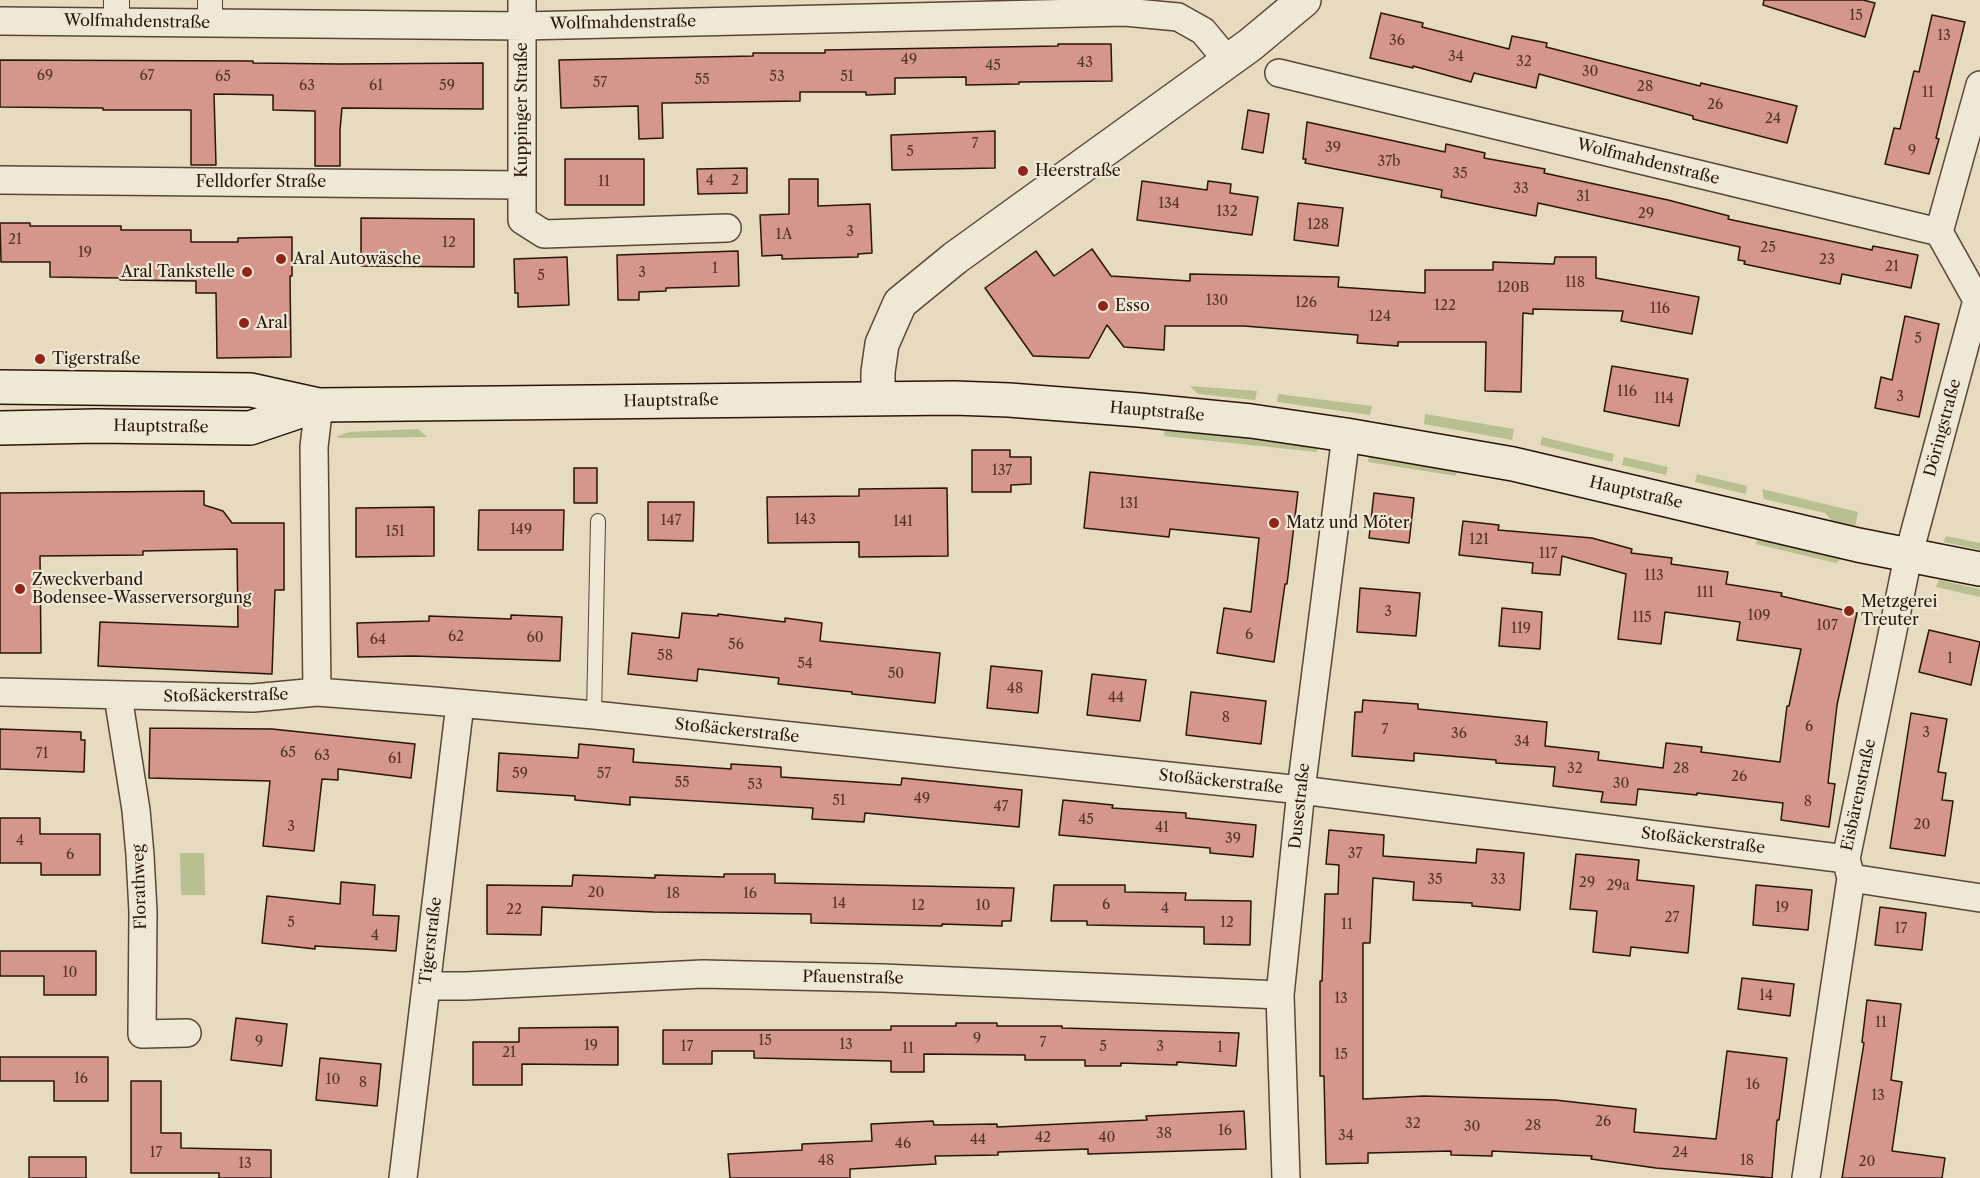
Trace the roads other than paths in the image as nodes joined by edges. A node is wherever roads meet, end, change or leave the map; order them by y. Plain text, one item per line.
1 (1304, 0) edge
2 (116, 11) edge
3 (210, 11) edge
4 (523, 13) edge
5 (0, 21) edge
6 (1228, 61) junction
7 (1279, 74) dead end
8 (1980, 85) edge
9 (0, 180) edge
10 (522, 185) junction
11 (727, 228) dead end
12 (1939, 232) junction
13 (1978, 300) edge
14 (0, 387) edge
15 (878, 398) junction
16 (319, 405) junction
17 (0, 428) edge
18 (1346, 435) junction
19 (598, 521) dead end
20 (1908, 557) junction
21 (1980, 569) edge
22 (0, 692) edge
23 (317, 692) junction
24 (118, 696) junction
25 (460, 704) junction
26 (594, 715) junction
27 (1301, 790) junction
28 (1848, 868) junction
29 (1980, 898) edge
30 (426, 987) junction
31 (1280, 995) junction
32 (187, 1033) dead end
33 (402, 1178) edge
34 (1286, 1178) edge
35 (1806, 1178) edge

1 - 6 main road
2 - 3 street, Wolfmahdenstraße
2 - 5 street, Wolfmahdenstraße
3 - 4 street, Wolfmahdenstraße
4 - 6 street, Wolfmahdenstraße
4 - 10 street, Kuppinger Straße
6 - 15 main road
7 - 12 street, Wolfmahdenstraße
8 - 12 street
9 - 10 street, Felldorfer Straße
10 - 11 street, Kuppinger Straße
12 - 13 street
13 - 20 street, Döringstraße
14 - 16 main road, Hauptstraße
15 - 16 main road, Hauptstraße
15 - 18 main road, Hauptstraße
16 - 17 main road, Hauptstraße
16 - 23 street
18 - 20 main road, Hauptstraße
18 - 27 street, Dusestraße
19 - 26 lane
20 - 21 main road, Hauptstraße
20 - 28 street, Eisbärenstraße
22 - 24 street, Stoßäckerstraße
23 - 24 street, Stoßäckerstraße
23 - 25 street, Stoßäckerstraße
24 - 32 street, Florathweg
25 - 26 street, Stoßäckerstraße
25 - 30 street, Tigerstraße
26 - 27 street, Stoßäckerstraße
27 - 28 street, Stoßäckerstraße
27 - 31 street, Dusestraße
28 - 29 street, Stoßäckerstraße
28 - 35 street, Eisbärenstraße
30 - 31 street, Pfauenstraße
30 - 33 street, Tigerstraße
31 - 34 street, Dusestraße

